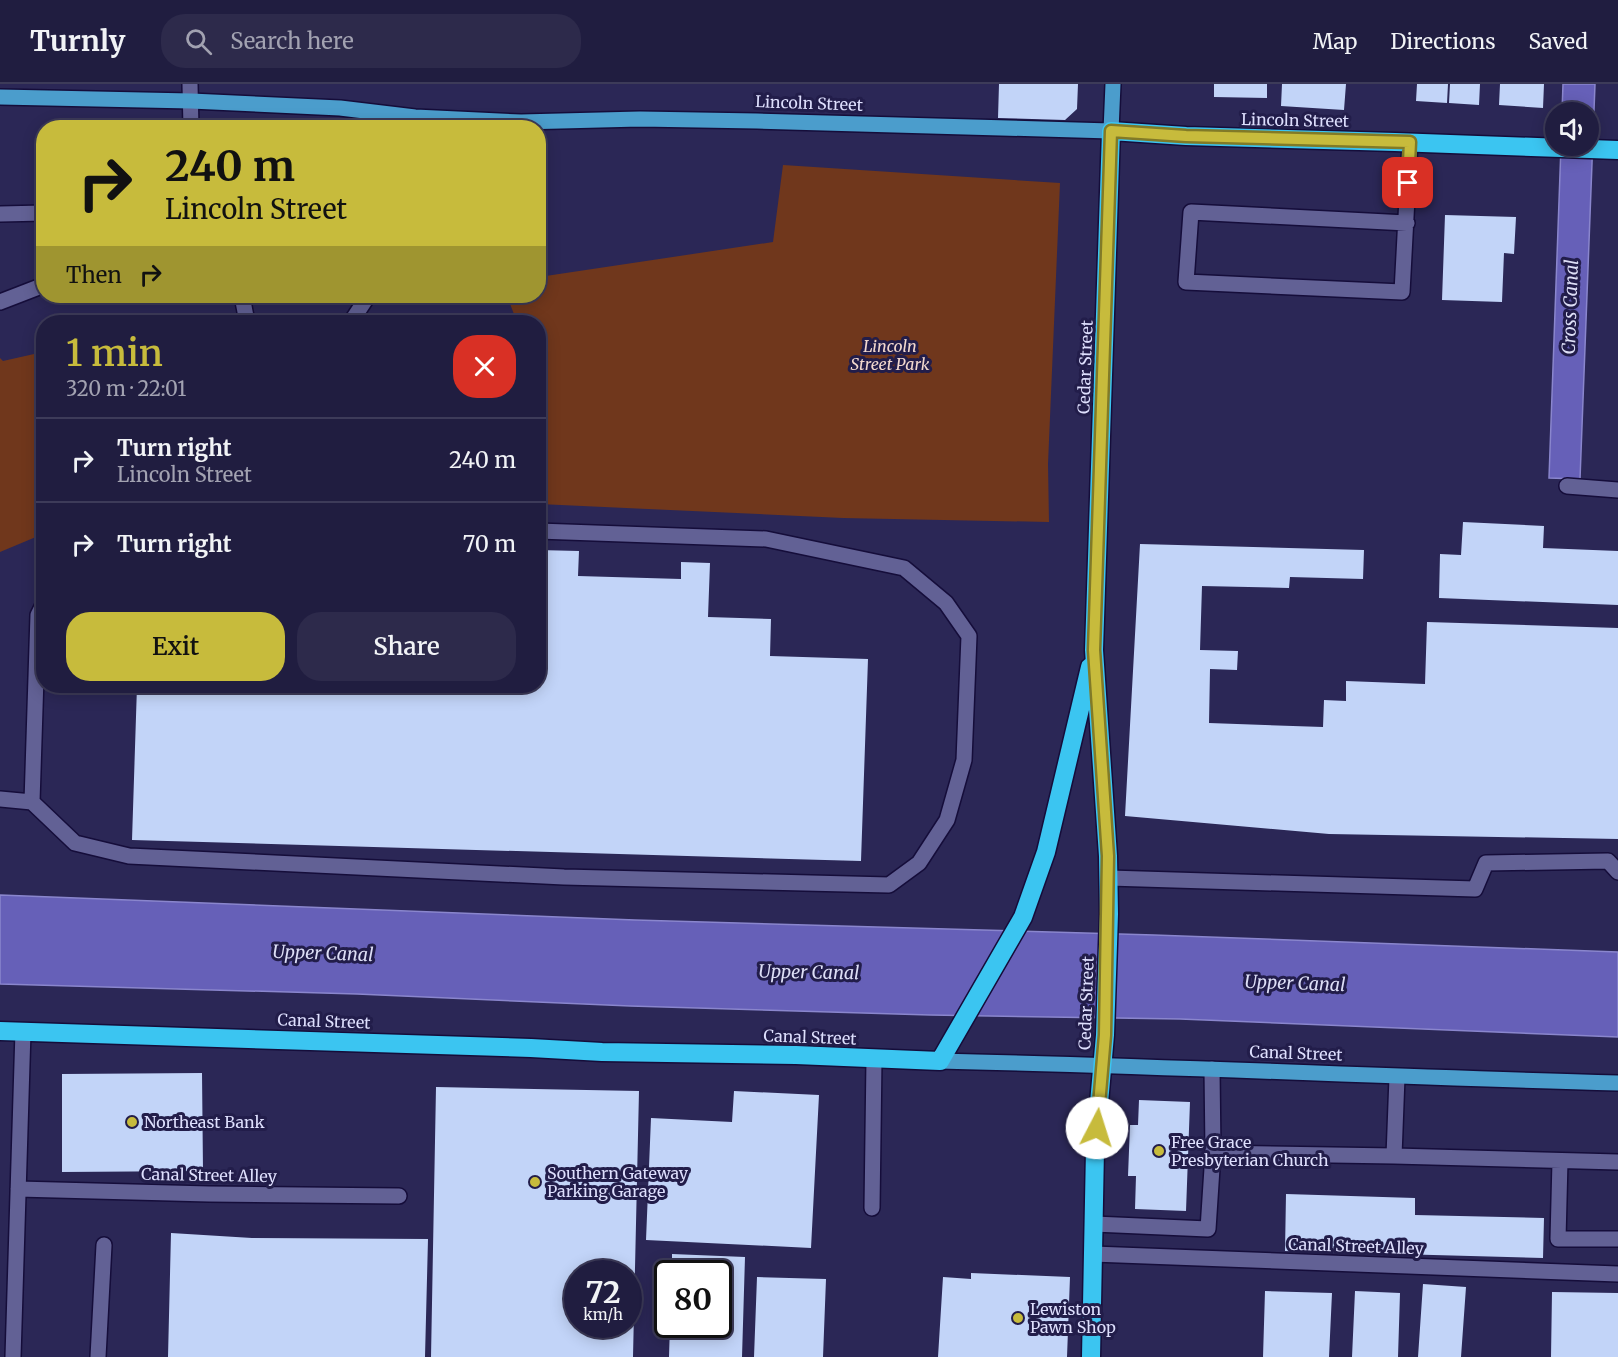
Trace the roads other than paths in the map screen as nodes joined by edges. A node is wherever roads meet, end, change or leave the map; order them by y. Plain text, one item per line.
1 (190, 84) edge
2 (1113, 84) edge
3 (0, 97) edge
4 (191, 101) junction
5 (191, 120) edge
6 (392, 120) edge
7 (546, 121) edge
8 (1111, 131) junction
9 (1410, 142) junction
10 (1615, 150) edge
11 (36, 213) edge
12 (0, 214) edge
13 (1407, 223) junction
14 (36, 288) edge
15 (0, 302) edge
16 (1567, 486) dead end
17 (1618, 490) edge
18 (546, 531) edge
19 (1094, 650) junction
20 (36, 690) edge
21 (0, 799) edge
22 (33, 802) junction
23 (1618, 872) edge
24 (1108, 878) junction
25 (0, 1030) edge
26 (23, 1031) junction
27 (874, 1059) junction
28 (940, 1062) junction
29 (1103, 1064) junction
30 (1212, 1070) junction
31 (1397, 1077) junction
32 (1618, 1083) edge
33 (1213, 1153) junction
34 (1394, 1156) junction
35 (1560, 1161) junction
36 (1618, 1162) edge
37 (18, 1189) junction
38 (399, 1196) dead end
39 (872, 1208) dead end
40 (1094, 1224) junction
41 (1618, 1239) edge
42 (104, 1245) dead end
43 (1093, 1254) junction
44 (1618, 1275) edge
45 (7, 1311) edge
46 (13, 1357) edge
47 (98, 1357) edge
48 (1090, 1357) edge

1 - 4 street
2 - 8 main road, Cedar Street
3 - 4 main road, Lincoln Street
4 - 5 street
4 - 6 main road, Lincoln Street
7 - 8 main road, Lincoln Street
8 - 9 highway, Lincoln Street
8 - 19 highway, Cedar Street
9 - 10 highway, Lincoln Street
9 - 13 street
11 - 12 street
13 - 13 street
14 - 15 street
16 - 17 street
18 - 22 street
19 - 24 highway, Cedar Street
19 - 28 highway, Cedar Street
20 - 22 street
21 - 22 street
23 - 24 street
24 - 29 highway, Cedar Street
25 - 26 highway, Canal Street
26 - 27 highway, Canal Street
26 - 37 street
27 - 28 highway, Canal Street
27 - 39 street
28 - 29 main road, Canal Street
29 - 30 main road, Canal Street
29 - 40 highway, Cedar Street
30 - 31 main road, Canal Street
30 - 33 street
31 - 32 main road, Canal Street
31 - 34 street
33 - 34 street
33 - 40 street
34 - 35 street
35 - 36 street
35 - 41 street
37 - 38 street, Canal Street Alley
37 - 45 street
40 - 43 highway, Cedar Street
42 - 47 street
43 - 44 street, Canal Street Alley
43 - 48 highway, Cedar Street
45 - 46 street

